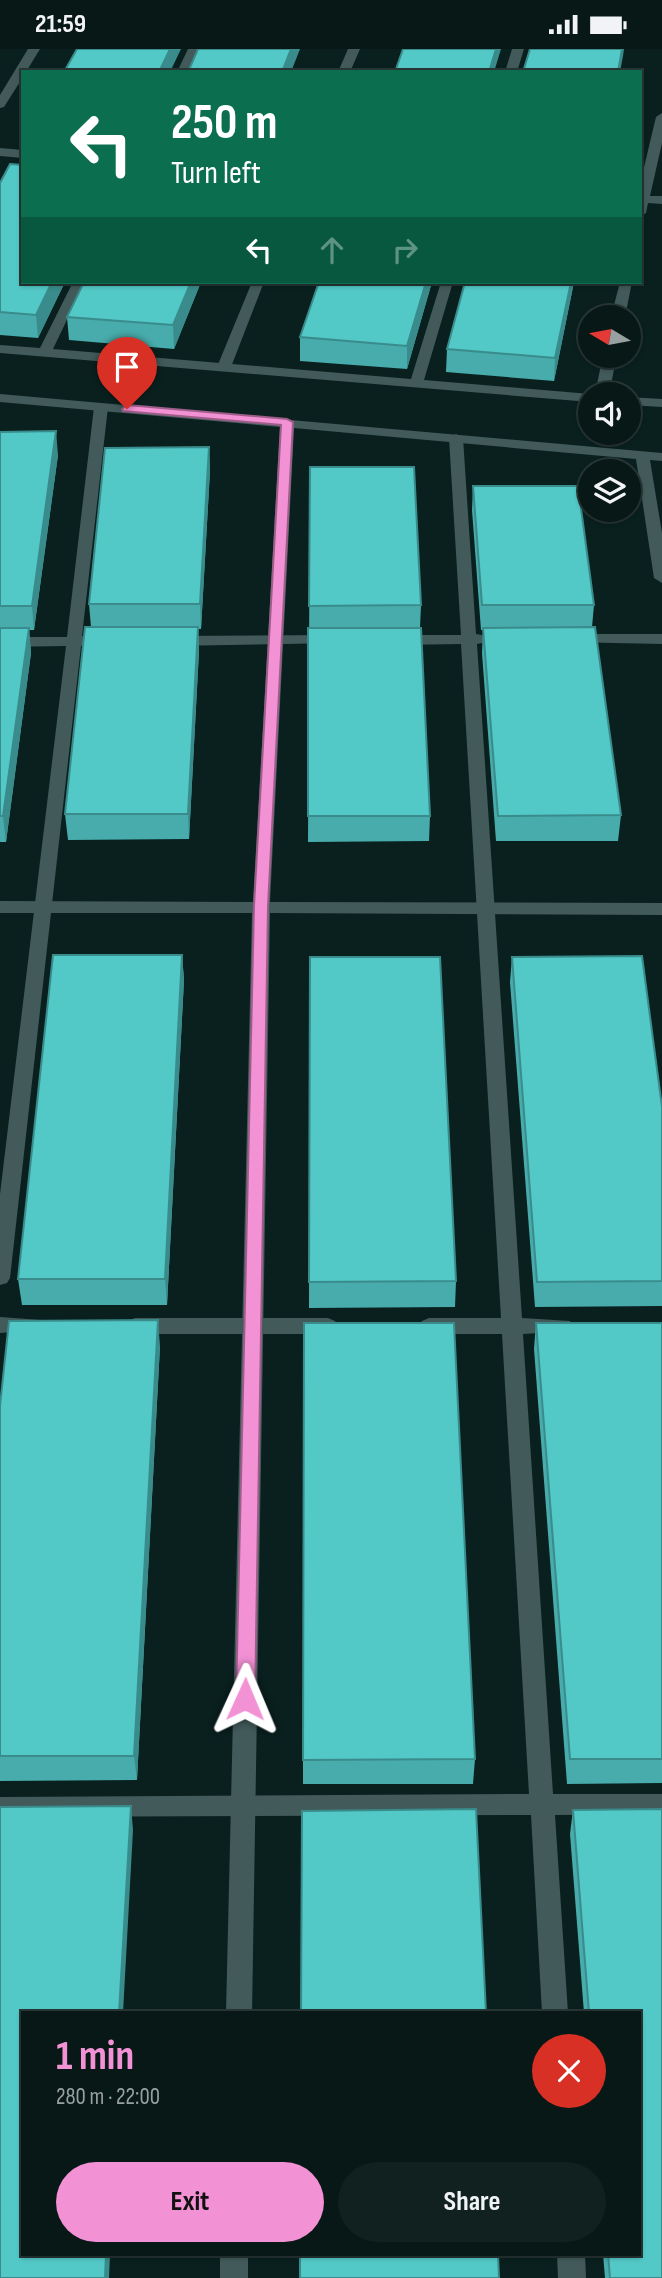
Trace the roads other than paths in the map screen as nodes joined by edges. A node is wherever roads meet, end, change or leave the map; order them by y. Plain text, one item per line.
1 (34, 49) edge
2 (194, 49) edge
3 (354, 49) edge
4 (517, 49) edge
5 (184, 70) edge
6 (345, 70) edge
7 (512, 70) edge
8 (1, 102) edge
9 (662, 117) edge
10 (0, 152) edge
11 (21, 154) edge
12 (642, 199) edge
13 (662, 200) edge
14 (78, 284) edge
15 (257, 284) edge
16 (446, 284) edge
17 (626, 284) edge
18 (621, 305) edge
19 (0, 349) edge
20 (45, 352) junction
21 (223, 367) junction
22 (416, 385) junction
23 (578, 397) edge
24 (0, 398) edge
25 (641, 402) edge
26 (662, 403) edge
27 (101, 407) junction
28 (287, 422) junction
29 (456, 438) junction
30 (642, 455) junction
31 (662, 457) edge
32 (662, 578) edge
33 (469, 639) junction
34 (496, 639) edge
35 (552, 639) edge
36 (662, 639) edge
37 (345, 640) edge
38 (386, 640) edge
39 (74, 641) junction
40 (101, 641) edge
41 (155, 641) edge
42 (276, 641) junction
43 (0, 642) edge
44 (261, 906) junction
45 (0, 907) edge
46 (43, 908) junction
47 (486, 909) junction
48 (662, 909) edge
49 (0, 1278) edge
50 (0, 1325) edge
51 (53, 1325) edge
52 (120, 1325) edge
53 (253, 1326) junction
54 (348, 1326) edge
55 (403, 1326) edge
56 (512, 1326) junction
57 (580, 1326) edge
58 (542, 1804) junction
59 (662, 1804) edge
60 (243, 1806) junction
61 (0, 1807) edge
62 (239, 2011) edge
63 (555, 2011) edge
64 (234, 2256) edge
65 (570, 2256) edge
66 (234, 2278) edge
67 (572, 2278) edge

1 - 8 street
2 - 5 street
3 - 6 street
4 - 7 street
9 - 12 street
10 - 11 street
12 - 13 street
14 - 20 street
15 - 21 street
16 - 22 street
17 - 18 street
19 - 20 street
20 - 21 street
21 - 22 street
22 - 23 street
24 - 27 street
25 - 26 street
27 - 28 street
27 - 39 street
28 - 29 street
28 - 42 street
29 - 30 street
29 - 33 street
30 - 31 street
30 - 32 street
33 - 34 street
33 - 38 street
33 - 47 street
35 - 36 street
37 - 42 street
39 - 40 street
39 - 43 street
39 - 46 street
41 - 42 street
42 - 44 street
44 - 46 street
44 - 47 street
44 - 53 street
45 - 46 street
46 - 49 street
47 - 48 street
47 - 56 street
50 - 51 street
52 - 53 street
53 - 54 street
53 - 60 street
55 - 56 street
56 - 57 street
56 - 58 street
58 - 59 street
58 - 60 street
58 - 63 street
60 - 61 street
60 - 62 street
64 - 66 street
65 - 67 street

